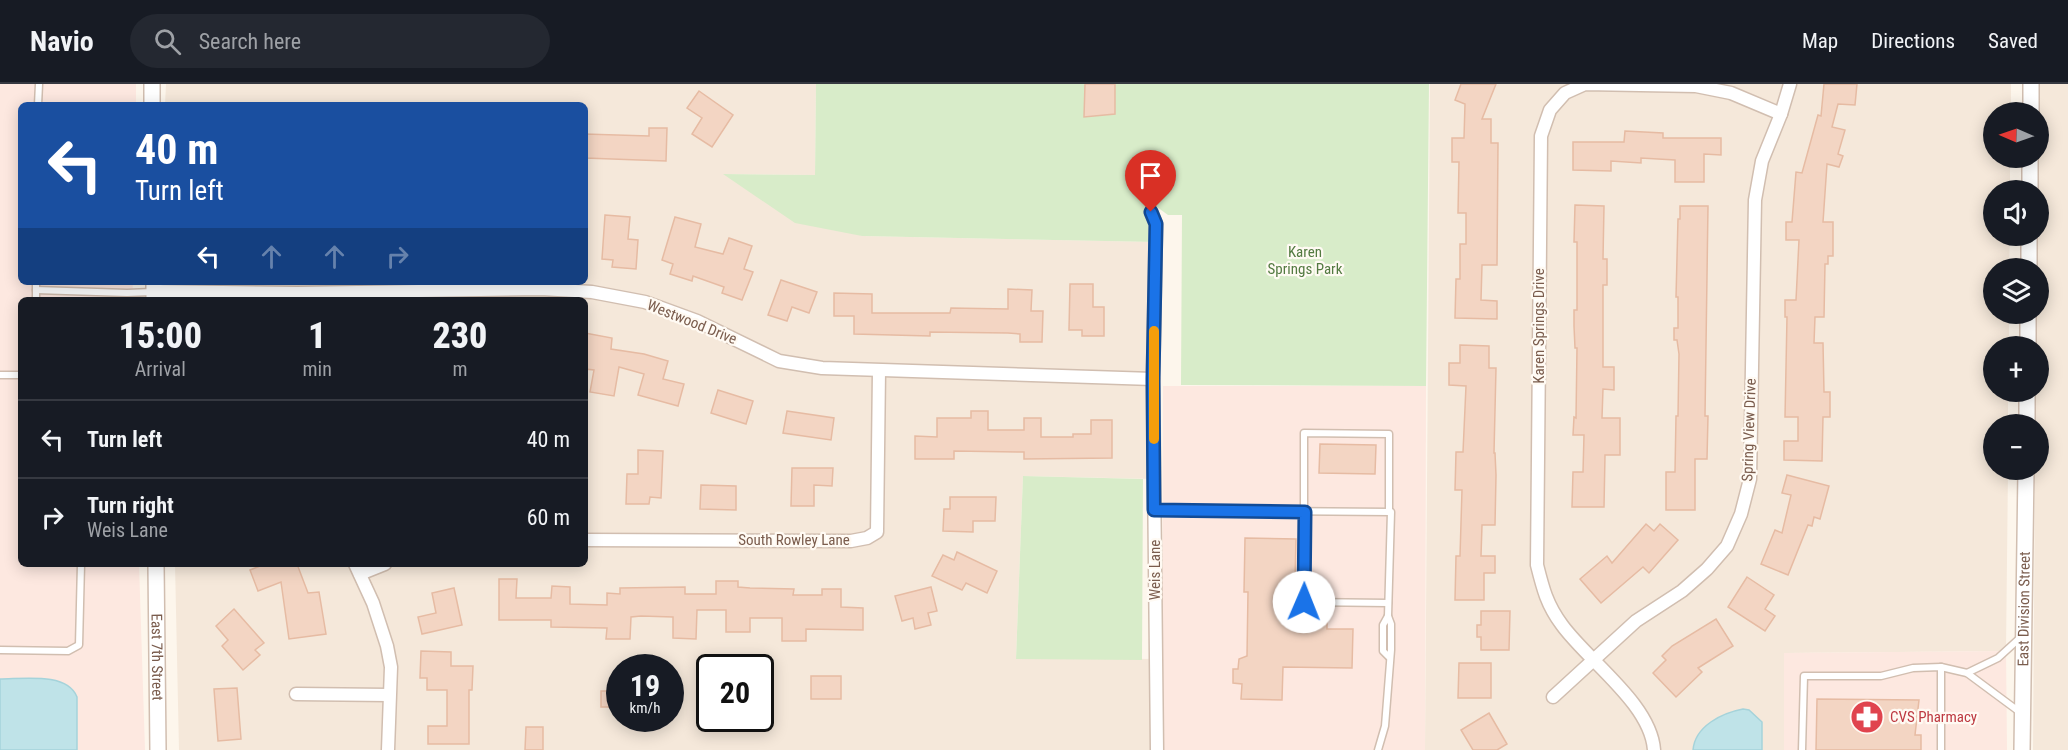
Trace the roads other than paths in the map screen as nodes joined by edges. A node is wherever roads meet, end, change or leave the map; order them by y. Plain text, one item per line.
1 (39, 84) edge
2 (152, 84) edge
3 (1790, 84) edge
4 (2031, 84) edge
5 (38, 102) edge
6 (152, 102) edge
7 (2031, 102) edge
8 (1781, 114) junction
9 (1151, 212) dead end
10 (36, 285) edge
11 (36, 290) junction
12 (78, 290) junction
13 (154, 291) edge
14 (297, 296) edge
15 (36, 297) edge
16 (77, 297) edge
17 (879, 371) junction
18 (0, 375) edge
19 (18, 375) edge
20 (1153, 379) junction
21 (2026, 480) edge
22 (1154, 510) junction
23 (1305, 512) junction
24 (1389, 512) junction
25 (588, 540) edge
26 (81, 567) edge
27 (156, 567) edge
28 (358, 569) edge
29 (1388, 603) junction
30 (2023, 636) junction
31 (0, 650) edge
32 (1593, 660) junction
33 (1941, 667) junction
34 (1967, 673) junction
35 (296, 694) dead end
36 (388, 694) junction
37 (1553, 697) dead end
38 (2022, 714) junction
39 (158, 750) edge
40 (388, 750) edge
41 (1156, 750) edge
42 (1378, 750) edge
43 (1654, 750) edge
44 (1803, 750) edge
45 (1941, 750) edge
46 (2022, 750) edge

1 - 5 lane
2 - 6 street
3 - 8 street, Spring View Drive
4 - 7 street
8 - 32 street, Spring View Drive
8 - 32 street, Karen Springs Drive
9 - 20 street, Weis Lane
10 - 11 lane
11 - 12 lane
11 - 15 lane
12 - 13 lane
12 - 16 lane
13 - 14 street, Westwood Drive
14 - 17 street, Westwood Drive
17 - 20 street, Westwood Drive
17 - 25 street, South Rowley Lane
18 - 19 lane
20 - 22 street, Weis Lane
21 - 30 street, East Division Street
22 - 23 lane
22 - 41 street, Weis Lane
23 - 24 lane
23 - 24 lane
23 - 29 lane
24 - 29 lane
26 - 31 lane
27 - 39 street, East 7th Street
28 - 36 street
29 - 42 lane
30 - 34 lane
30 - 38 street, East Division Street
32 - 37 street, Spring View Drive
32 - 43 street, Karen Springs Drive
33 - 34 lane
33 - 44 lane
33 - 45 lane
34 - 38 lane
35 - 36 street
36 - 40 street
38 - 46 street, East Division Street

